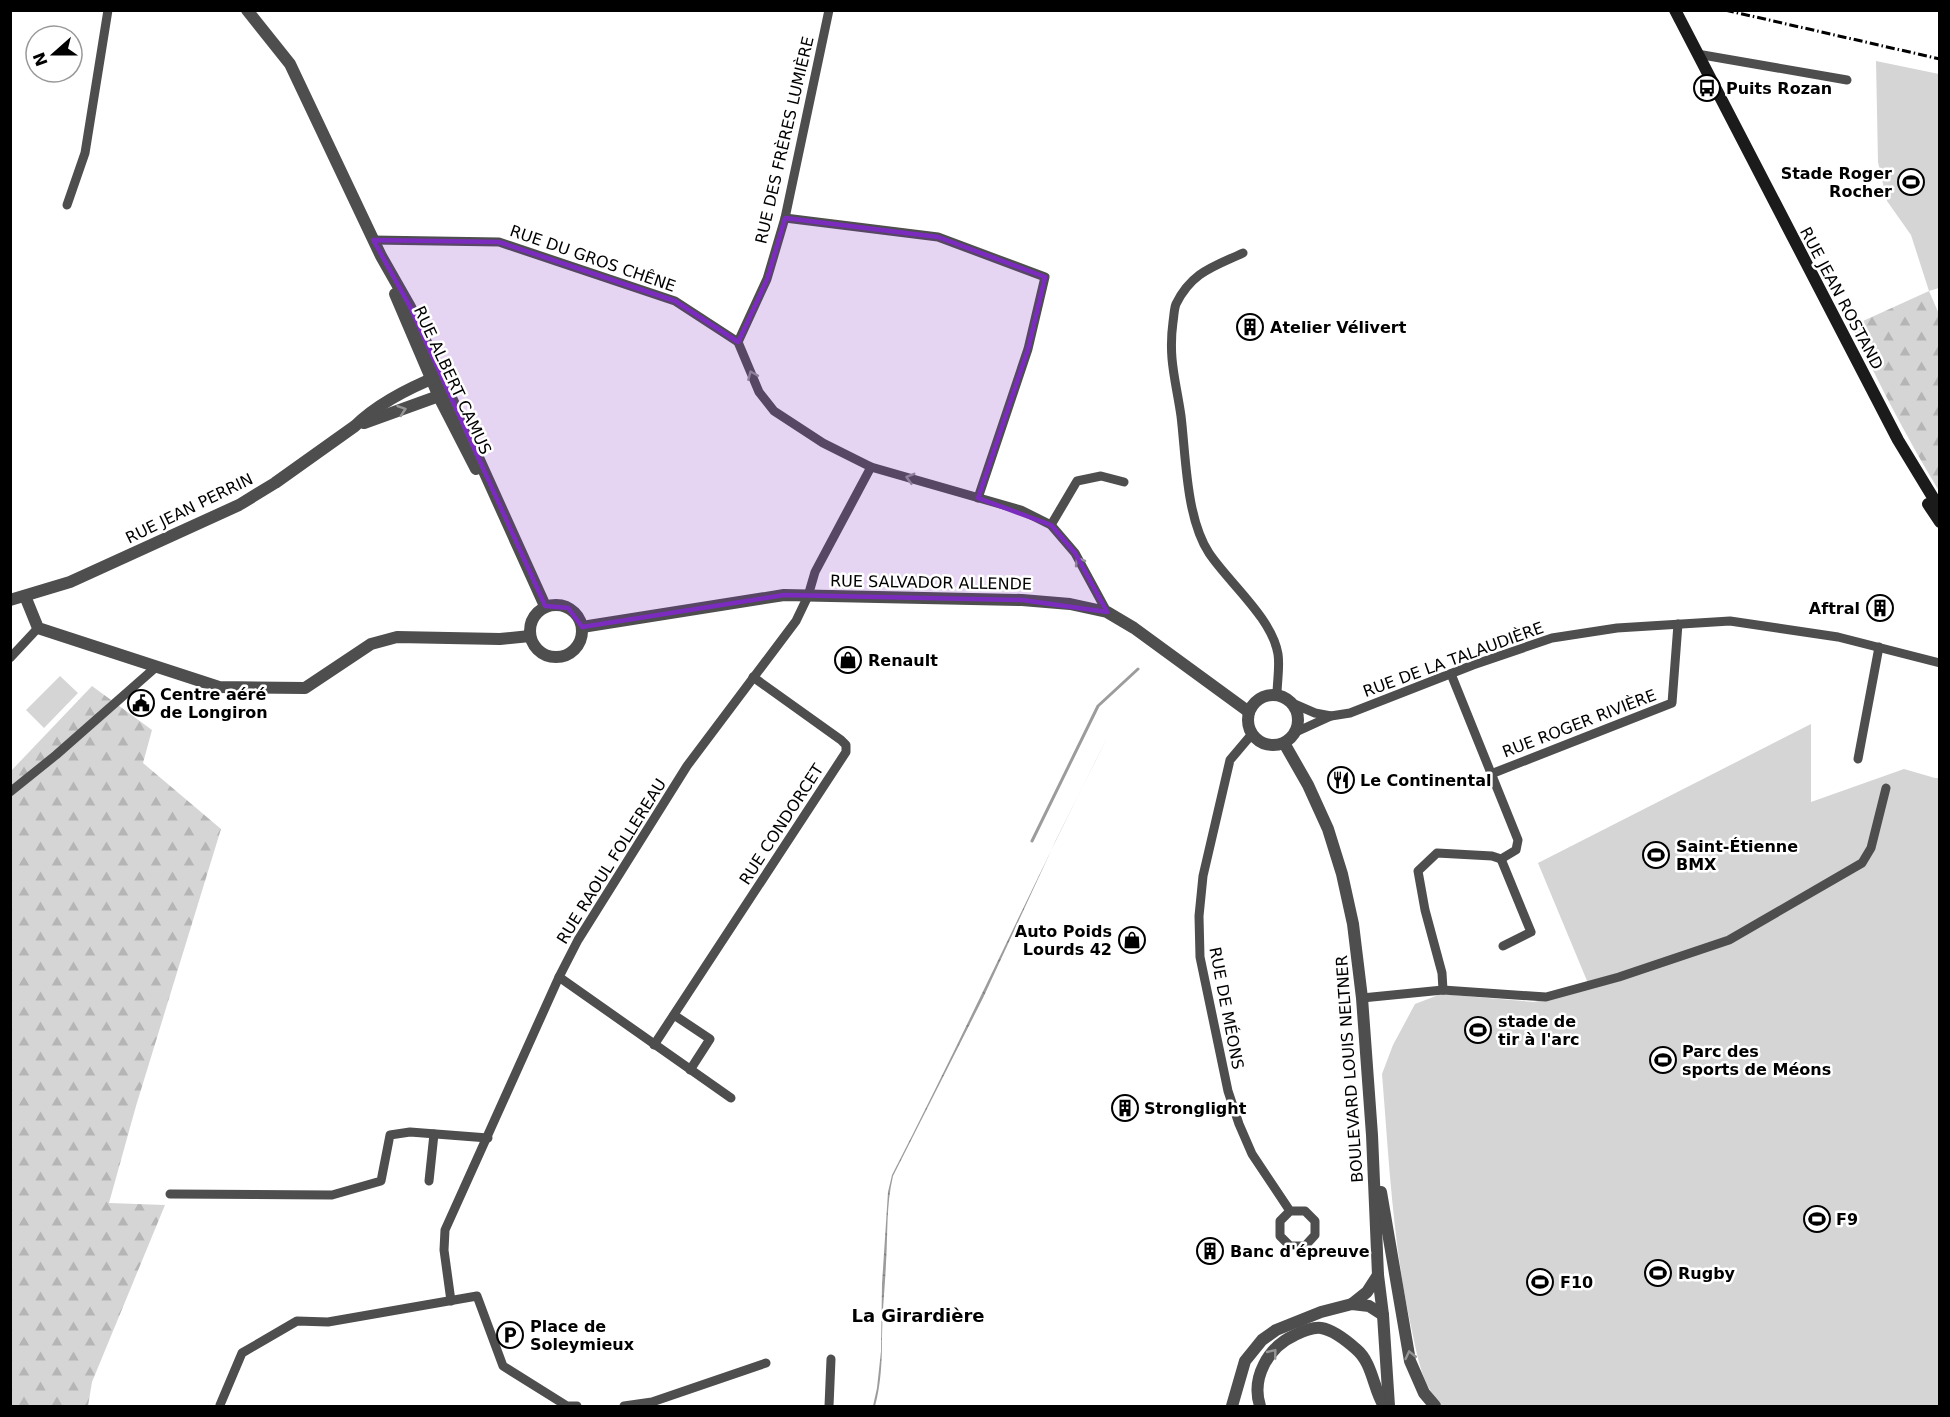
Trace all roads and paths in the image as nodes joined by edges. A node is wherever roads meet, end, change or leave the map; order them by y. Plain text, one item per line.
1 (108, 10) edge
2 (247, 10) edge
3 (829, 10) edge
4 (1675, 10) edge
5 (1697, 54) junction
6 (1847, 80) dead end
7 (67, 205) dead end
8 (785, 218) junction
9 (373, 240) junction
10 (1243, 253) dead end
11 (738, 342) junction
12 (436, 377) junction
13 (444, 395) junction
14 (355, 426) junction
15 (1898, 440) junction
16 (871, 467) junction
17 (1124, 482) dead end
18 (978, 498) junction
19 (1940, 509) edge
20 (1940, 522) edge
21 (1051, 525) junction
22 (25, 596) junction
23 (808, 596) junction
24 (10, 600) edge
25 (545, 606) junction
26 (1107, 612) junction
27 (1678, 624) junction
28 (582, 627) junction
29 (38, 628) junction
30 (530, 636) junction
31 (1879, 647) junction
32 (10, 658) edge
33 (1940, 663) edge
34 (156, 667) junction
35 (1451, 674) junction
36 (753, 677) junction
37 (1276, 695) junction
38 (1292, 703) junction
39 (1249, 712) junction
40 (1332, 716) junction
41 (1296, 732) junction
42 (1252, 734) junction
43 (1284, 743) junction
44 (1858, 759) dead end
45 (1491, 774) junction
46 (1886, 788) dead end
47 (10, 792) edge
48 (1501, 859) junction
49 (1503, 946) dead end
50 (559, 977) junction
51 (1443, 990) junction
52 (1362, 998) junction
53 (674, 1015) junction
54 (654, 1045) junction
55 (690, 1070) junction
56 (731, 1098) dead end
57 (434, 1134) junction
58 (1372, 1135) junction
59 (488, 1138) junction
60 (429, 1181) dead end
61 (170, 1194) dead end
62 (1290, 1211) junction
63 (1378, 1275) junction
64 (451, 1301) junction
65 (1352, 1304) junction
66 (1383, 1315) junction
67 (831, 1359) dead end
68 (766, 1363) dead end
69 (220, 1404) dead end
70 (577, 1407) edge
71 (624, 1407) edge
72 (829, 1407) edge
73 (1232, 1407) edge
74 (1260, 1407) edge
75 (1383, 1407) edge
76 (1389, 1407) edge
77 (1435, 1407) edge

1 - 7 street
2 - 9 street, RUE ALBERT CAMUS
3 - 8 street, RUE DES FRÈRES LUMIÈRE
4 - 5 main road, RUE JEAN ROSTAND
5 - 6 street
5 - 15 main road, RUE JEAN ROSTAND
8 - 11 street, RUE DES FRÈRES LUMIÈRE
8 - 18 street
9 - 11 street, RUE DU GROS CHÊNE
9 - 12 street, RUE ALBERT CAMUS
10 - 37 street
16 -> 11 street
12 - 13 street, RUE ALBERT CAMUS
12 - 14 street, RUE JEAN PERRIN
14 -> 13 street, RUE JEAN PERRIN
13 - 25 street, RUE ALBERT CAMUS
14 - 22 street, RUE JEAN PERRIN
15 - 19 main road, RUE JEAN ROSTAND
15 - 20 main road, RUE JEAN ROSTAND
18 -> 16 street
16 - 23 street, RUE RAOUL FOLLEREAU
17 - 21 street
18 - 21 street
26 -> 21 street
22 - 24 street
22 - 29 street
23 - 26 street, RUE SALVADOR ALLENDE
23 - 28 street, RUE SALVADOR ALLENDE
23 - 36 street, RUE RAOUL FOLLEREAU
25 - 28 street
25 - 30 street
26 - 39 street, RUE SALVADOR ALLENDE
27 - 31 street, RUE DE LA TALAUDIÈRE
27 - 35 street, RUE DE LA TALAUDIÈRE
27 - 45 street, RUE ROGER RIVIÈRE
28 - 30 street
29 - 32 street
29 - 34 street
30 - 34 street
31 - 33 street, RUE DE LA TALAUDIÈRE
31 - 44 street
34 - 47 street
35 - 40 street, RUE DE LA TALAUDIÈRE
35 - 45 street
36 - 50 street, RUE RAOUL FOLLEREAU
36 - 53 street, RUE CONDORCET
37 - 38 street
37 - 39 street
38 - 40 street, RUE DE LA TALAUDIÈRE
38 - 41 street
39 - 42 street
40 - 41 street, RUE DE LA TALAUDIÈRE
41 - 43 street
42 - 43 street
42 - 62 street, RUE DE MÉONS
43 - 52 street, BOULEVARD LOUIS NELTNER
45 - 48 street
46 - 51 street
48 - 49 street
48 - 51 street
50 - 54 street
50 - 59 street, RUE RAOUL FOLLEREAU
51 - 52 street
52 - 58 street, BOULEVARD LOUIS NELTNER
53 - 54 street, RUE CONDORCET
53 - 55 street
54 - 55 street
55 - 56 street
57 - 59 street
57 - 60 street
57 - 61 street
58 - 63 street, BOULEVARD LOUIS NELTNER
77 -> 58 street
59 - 64 street, RUE RAOUL FOLLEREAU
62 - 62 street
63 - 65 street
63 - 66 street, BOULEVARD LOUIS NELTNER
64 - 69 street
64 - 70 street
65 - 66 street
65 - 73 street
66 - 76 street, BOULEVARD LOUIS NELTNER
67 - 72 street
68 - 71 street
74 -> 75 street

